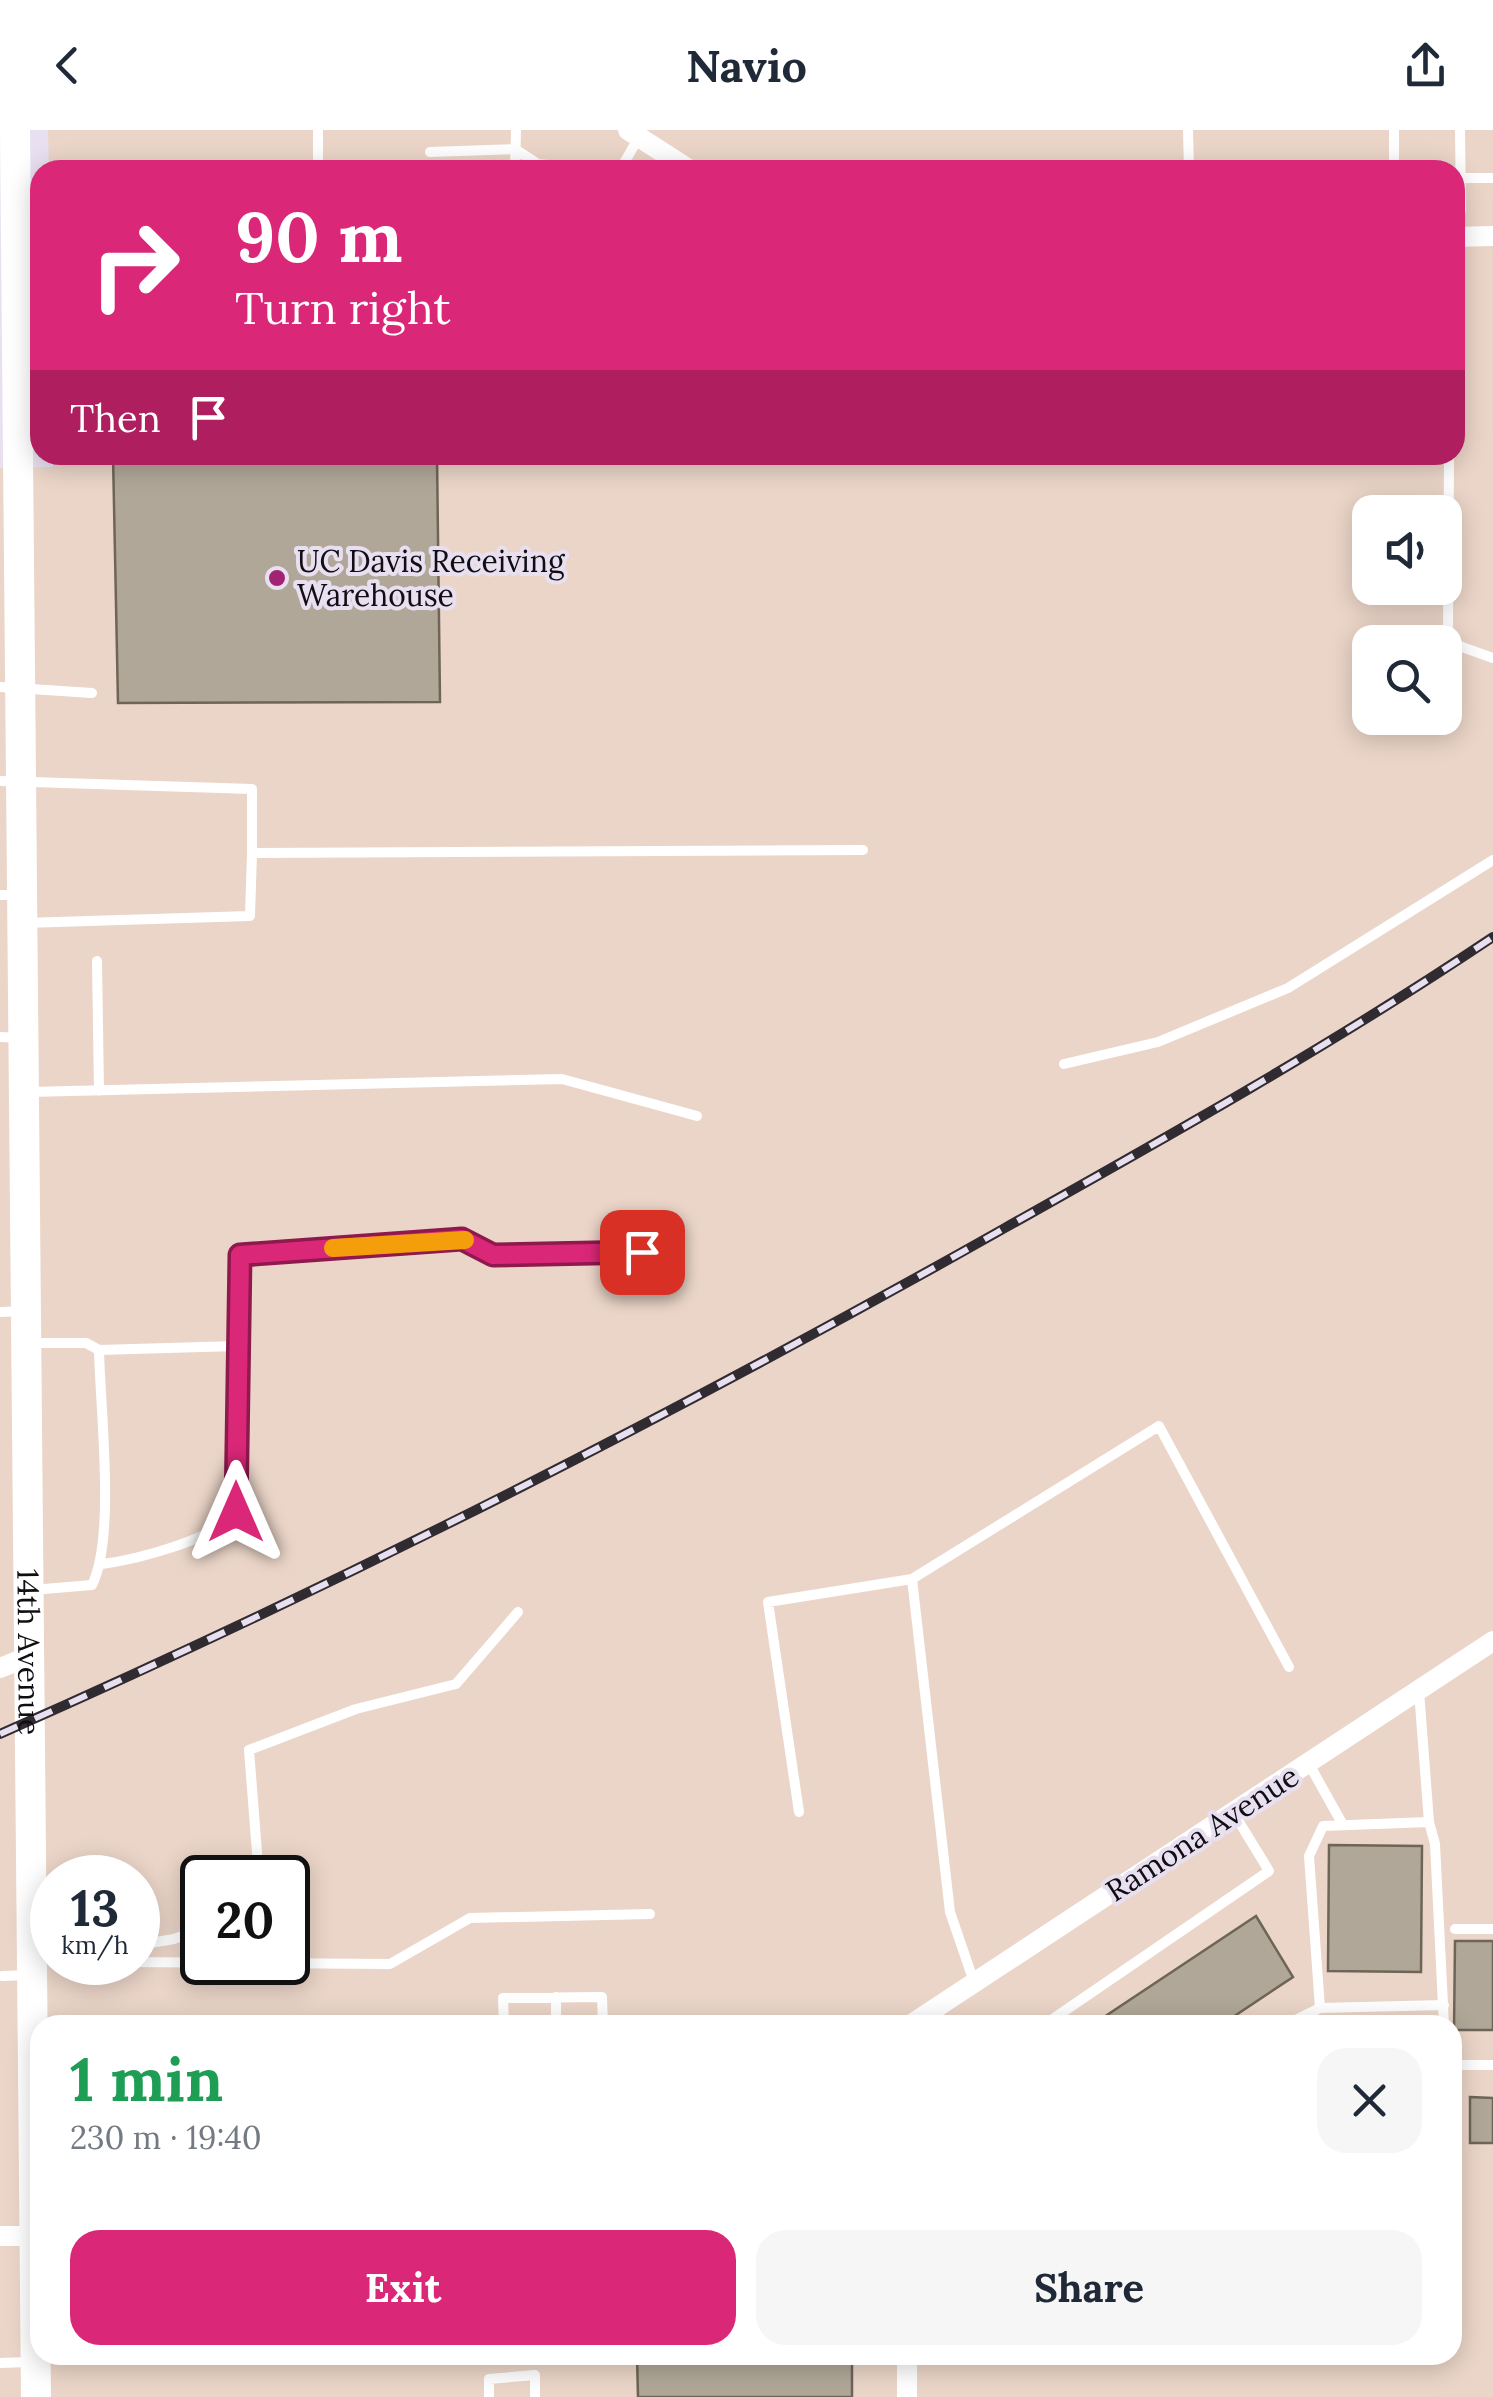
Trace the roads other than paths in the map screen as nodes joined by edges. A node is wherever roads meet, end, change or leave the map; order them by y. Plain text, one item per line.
1 (15, 130) edge
2 (318, 130) edge
3 (516, 130) edge
4 (1188, 130) edge
5 (1394, 130) edge
6 (1460, 130) edge
7 (634, 133) edge
8 (516, 149) junction
9 (430, 152) dead end
10 (318, 160) edge
11 (515, 160) edge
12 (532, 160) edge
13 (624, 160) edge
14 (675, 160) edge
15 (1189, 160) edge
16 (1394, 160) edge
17 (1461, 160) edge
18 (1465, 178) edge
19 (1493, 178) edge
20 (8, 232) edge
21 (1493, 236) edge
22 (1465, 237) edge
23 (28, 270) edge
24 (29, 353) edge
25 (1449, 465) edge
26 (9, 526) edge
27 (1493, 658) edge
28 (10, 686) edge
29 (92, 693) dead end
30 (10, 782) edge
31 (863, 850) dead end
32 (252, 852) junction
33 (1493, 860) edge
34 (14, 905) edge
35 (97, 961) dead end
36 (11, 1037) edge
37 (1064, 1064) dead end
38 (99, 1091) junction
39 (23, 1092) junction
40 (698, 1116) dead end
41 (642, 1252) dead end
42 (12, 1312) edge
43 (25, 1343) junction
44 (236, 1346) junction
45 (99, 1350) junction
46 (102, 1564) junction
47 (912, 1579) junction
48 (27, 1590) junction
49 (518, 1612) dead end
50 (1493, 1641) edge
51 (14, 1662) edge
52 (1289, 1666) dead end
53 (1419, 1690) junction
54 (1308, 1763) junction
55 (799, 1812) dead end
56 (1233, 1812) junction
57 (1429, 1822) junction
58 (1343, 1825) junction
59 (256, 1855) edge
60 (650, 1914) dead end
61 (1493, 1928) edge
62 (1455, 1929) dead end
63 (27, 1962) edge
64 (160, 1962) edge
65 (974, 1983) junction
66 (556, 1997) junction
67 (1444, 2005) junction
68 (1320, 2008) junction
69 (504, 2015) edge
70 (556, 2015) edge
71 (603, 2015) edge
72 (925, 2015) edge
73 (1059, 2015) edge
74 (1306, 2015) edge
75 (1444, 2015) edge
76 (30, 2023) edge
77 (1493, 2064) edge
78 (1462, 2065) edge
79 (0, 2236) edge
80 (30, 2236) edge
81 (30, 2362) edge
82 (0, 2363) edge
83 (36, 2365) edge
84 (907, 2365) edge
85 (36, 2397) edge
86 (489, 2397) edge
87 (535, 2397) edge
88 (907, 2397) edge

1 - 20 main road, 14th Avenue
2 - 10 lane
3 - 8 lane
4 - 15 lane
5 - 16 lane
6 - 17 lane
7 - 13 lane
7 - 14 street
8 - 9 lane
8 - 11 lane
8 - 12 lane
18 - 19 lane
20 - 23 main road, 14th Avenue
21 - 22 street
23 - 24 main road, 14th Avenue
24 - 26 main road, 14th Avenue
25 - 27 lane
26 - 28 main road, 14th Avenue
28 - 29 lane
28 - 30 main road, 14th Avenue
30 - 32 lane
30 - 34 main road, 14th Avenue
31 - 32 lane
32 - 34 lane
33 - 37 lane
34 - 36 main road, 14th Avenue
35 - 38 lane
36 - 39 main road, 14th Avenue
38 - 39 lane
38 - 40 lane
39 - 42 main road, 14th Avenue
41 - 44 lane
42 - 43 main road, 14th Avenue
43 - 45 lane
43 - 48 main road, 14th Avenue
44 - 45 lane
44 - 46 lane
45 - 46 lane
46 - 48 lane
47 - 52 lane
47 - 55 lane
47 - 65 lane
48 - 51 main road, 14th Avenue
49 - 59 lane
50 - 53 street, Ramona Avenue
51 - 63 main road, 14th Avenue
53 - 54 street, Ramona Avenue
53 - 57 lane
54 - 56 street, Ramona Avenue
54 - 58 lane
56 - 65 street, Ramona Avenue
56 - 73 lane
57 - 58 lane
57 - 67 lane
58 - 68 lane
60 - 64 lane
61 - 62 lane
63 - 76 main road, 14th Avenue
65 - 72 street, Ramona Avenue
66 - 69 lane
66 - 70 lane
66 - 71 lane
67 - 68 lane
67 - 75 lane
68 - 74 lane
77 - 78 lane
79 - 80 street
81 - 82 lane
83 - 85 main road, 14th Avenue
84 - 88 street
86 - 87 lane

